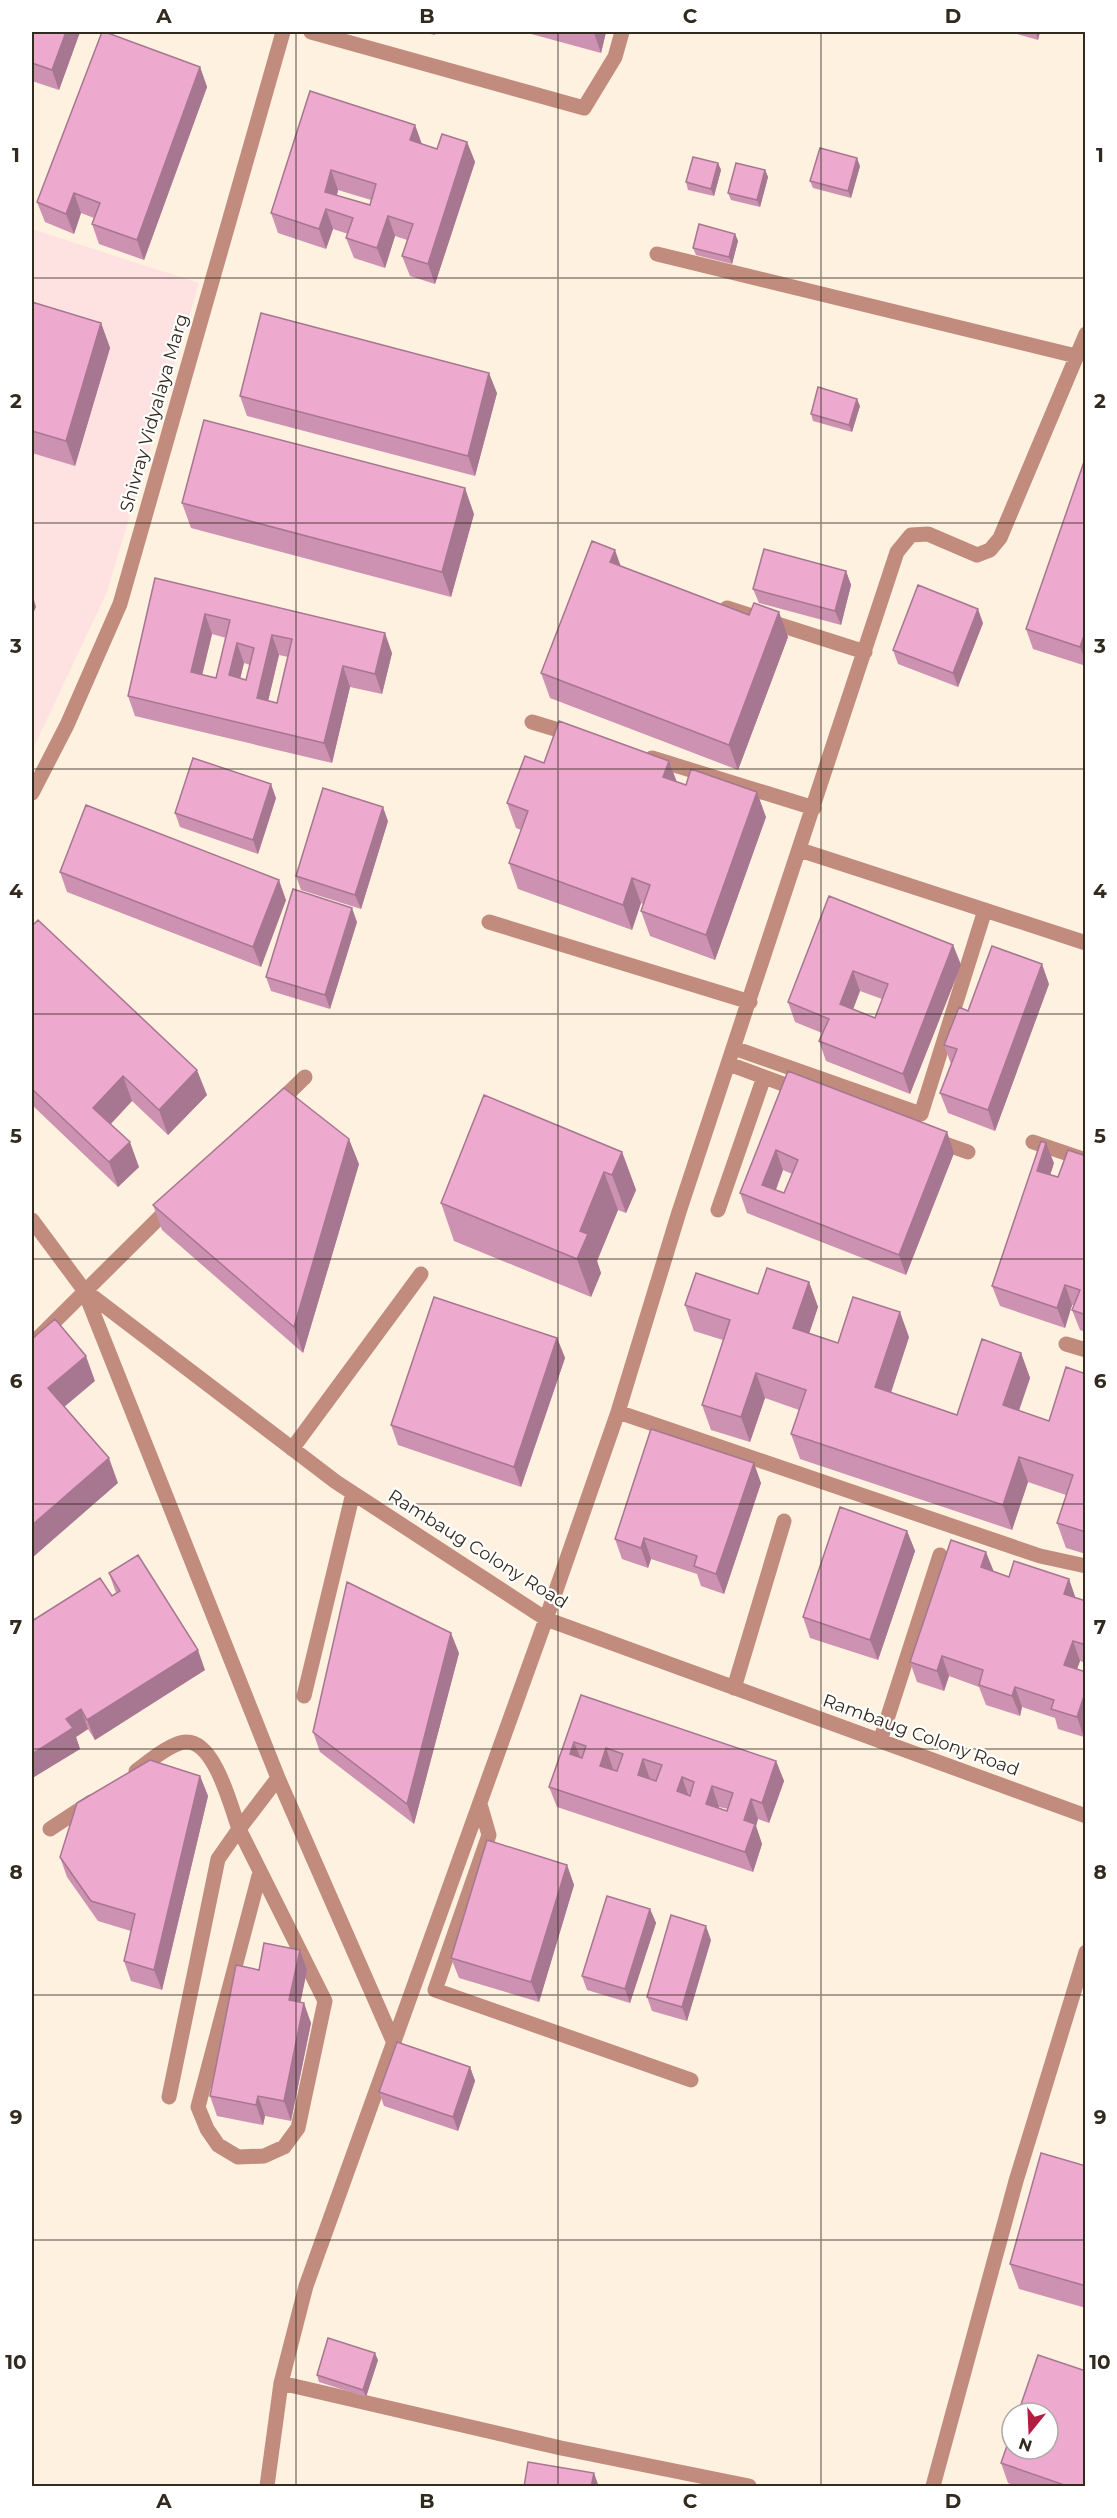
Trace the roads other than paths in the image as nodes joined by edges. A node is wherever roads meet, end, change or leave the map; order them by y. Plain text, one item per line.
1 (283, 32) edge
2 (311, 32) edge
3 (622, 32) edge
4 (657, 254) dead end
5 (1086, 334) edge
6 (1076, 356) junction
7 (712, 603) edge
8 (865, 652) junction
9 (532, 722) dead end
10 (588, 739) edge
11 (633, 753) edge
12 (32, 793) edge
13 (814, 808) junction
14 (800, 850) junction
15 (985, 910) junction
16 (489, 922) dead end
17 (1086, 943) edge
18 (750, 1002) junction
19 (734, 1048) junction
20 (729, 1064) junction
21 (305, 1077) dead end
22 (764, 1077) junction
23 (818, 1097) edge
24 (263, 1118) edge
25 (925, 1136) edge
26 (1033, 1142) dead end
27 (968, 1152) dead end
28 (1086, 1160) edge
29 (186, 1192) edge
30 (718, 1210) dead end
31 (32, 1220) edge
32 (421, 1274) dead end
33 (84, 1290) junction
34 (32, 1344) edge
35 (1066, 1344) dead end
36 (1086, 1350) edge
37 (618, 1412) junction
38 (292, 1449) junction
39 (353, 1493) junction
40 (784, 1521) dead end
41 (940, 1555) dead end
42 (1086, 1566) edge
43 (546, 1619) junction
44 (734, 1688) junction
45 (304, 1696) dead end
46 (880, 1741) junction
47 (278, 1778) junction
48 (124, 1779) edge
49 (106, 1791) edge
50 (480, 1804) junction
51 (1086, 1816) edge
52 (50, 1829) dead end
53 (239, 1829) junction
54 (260, 1872) junction
55 (1086, 1952) edge
56 (394, 2043) junction
57 (691, 2080) dead end
58 (169, 2097) dead end
59 (281, 2383) junction
60 (711, 2483) edge
61 (267, 2487) edge
62 (749, 2487) edge
63 (933, 2487) edge

1 - 12 street, Shivray Vidyalaya Marg
2 - 3 street
4 - 6 street
5 - 6 street
6 - 8 street
7 - 8 street
8 - 13 street
9 - 10 street
11 - 13 street
13 - 14 street
14 - 15 street
14 - 18 street
15 - 17 street
15 - 19 street
16 - 18 street
18 - 19 street
19 - 20 street
20 - 22 street
20 - 37 street
21 - 24 street
22 - 23 street
22 - 30 street
25 - 27 street
26 - 28 street
29 - 33 street
31 - 33 street, Rambaug Colony Road
32 - 38 street
33 - 34 street
33 - 38 street, Rambaug Colony Road
33 - 47 street
35 - 36 street
37 - 42 street
37 - 43 street
38 - 39 street, Rambaug Colony Road
39 - 43 street, Rambaug Colony Road
39 - 45 street
40 - 44 street
41 - 46 street
43 - 44 street, Rambaug Colony Road
43 - 50 street
44 - 46 street, Rambaug Colony Road
46 - 51 street, Rambaug Colony Road
47 - 53 street
47 - 56 street
48 - 53 street
49 - 52 street
50 - 56 street
50 - 57 street
53 - 54 street
53 - 58 street
54 - 54 street
55 - 63 street
56 - 59 street
59 - 60 street
59 - 61 street
60 - 62 street

